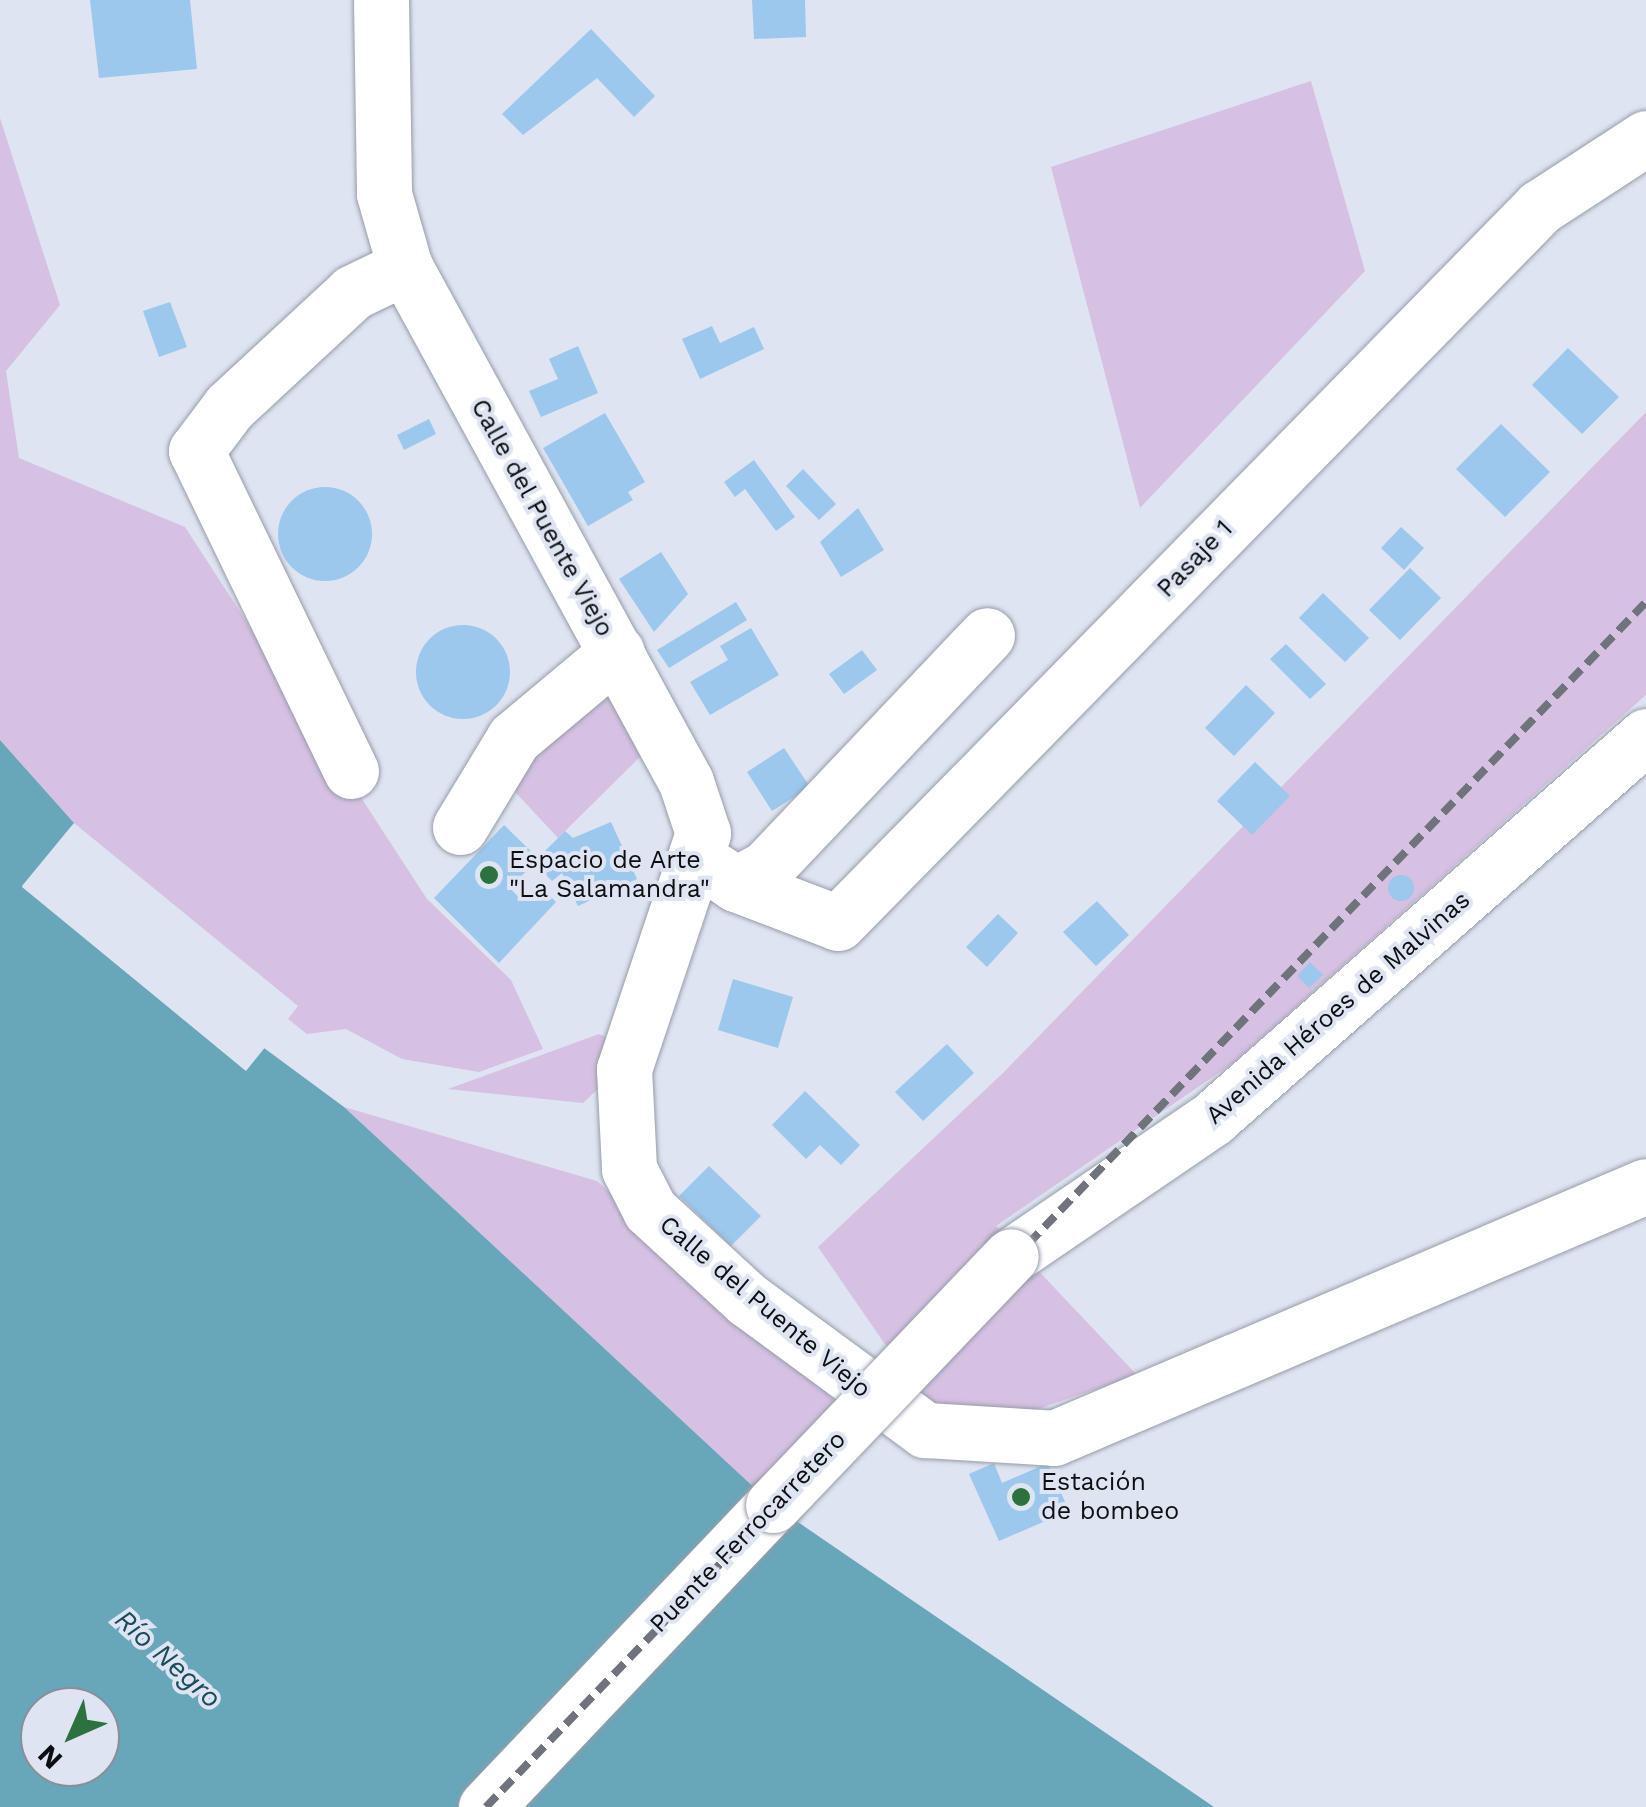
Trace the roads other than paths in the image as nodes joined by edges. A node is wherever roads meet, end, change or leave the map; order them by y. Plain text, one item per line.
1 (381, 0) edge
2 (1646, 138) edge
3 (404, 267) junction
4 (987, 635) dead end
5 (617, 652) junction
6 (1646, 736) edge
7 (352, 770) dead end
8 (460, 827) dead end
9 (718, 872) junction
10 (1646, 1186) edge
11 (1011, 1256) joint
12 (486, 1807) edge

1 - 3 street, Calle del Puente Viejo
2 - 9 street, Pasaje 1
3 - 5 street, Calle del Puente Viejo
3 - 7 street
4 - 9 street
5 - 8 street
5 - 9 street, Calle del Puente Viejo
6 - 11 street, Avenida Héroes de Malvinas
9 - 10 street, Calle del Puente Viejo
11 - 12 street, Puente Ferrocarretero, bridge

